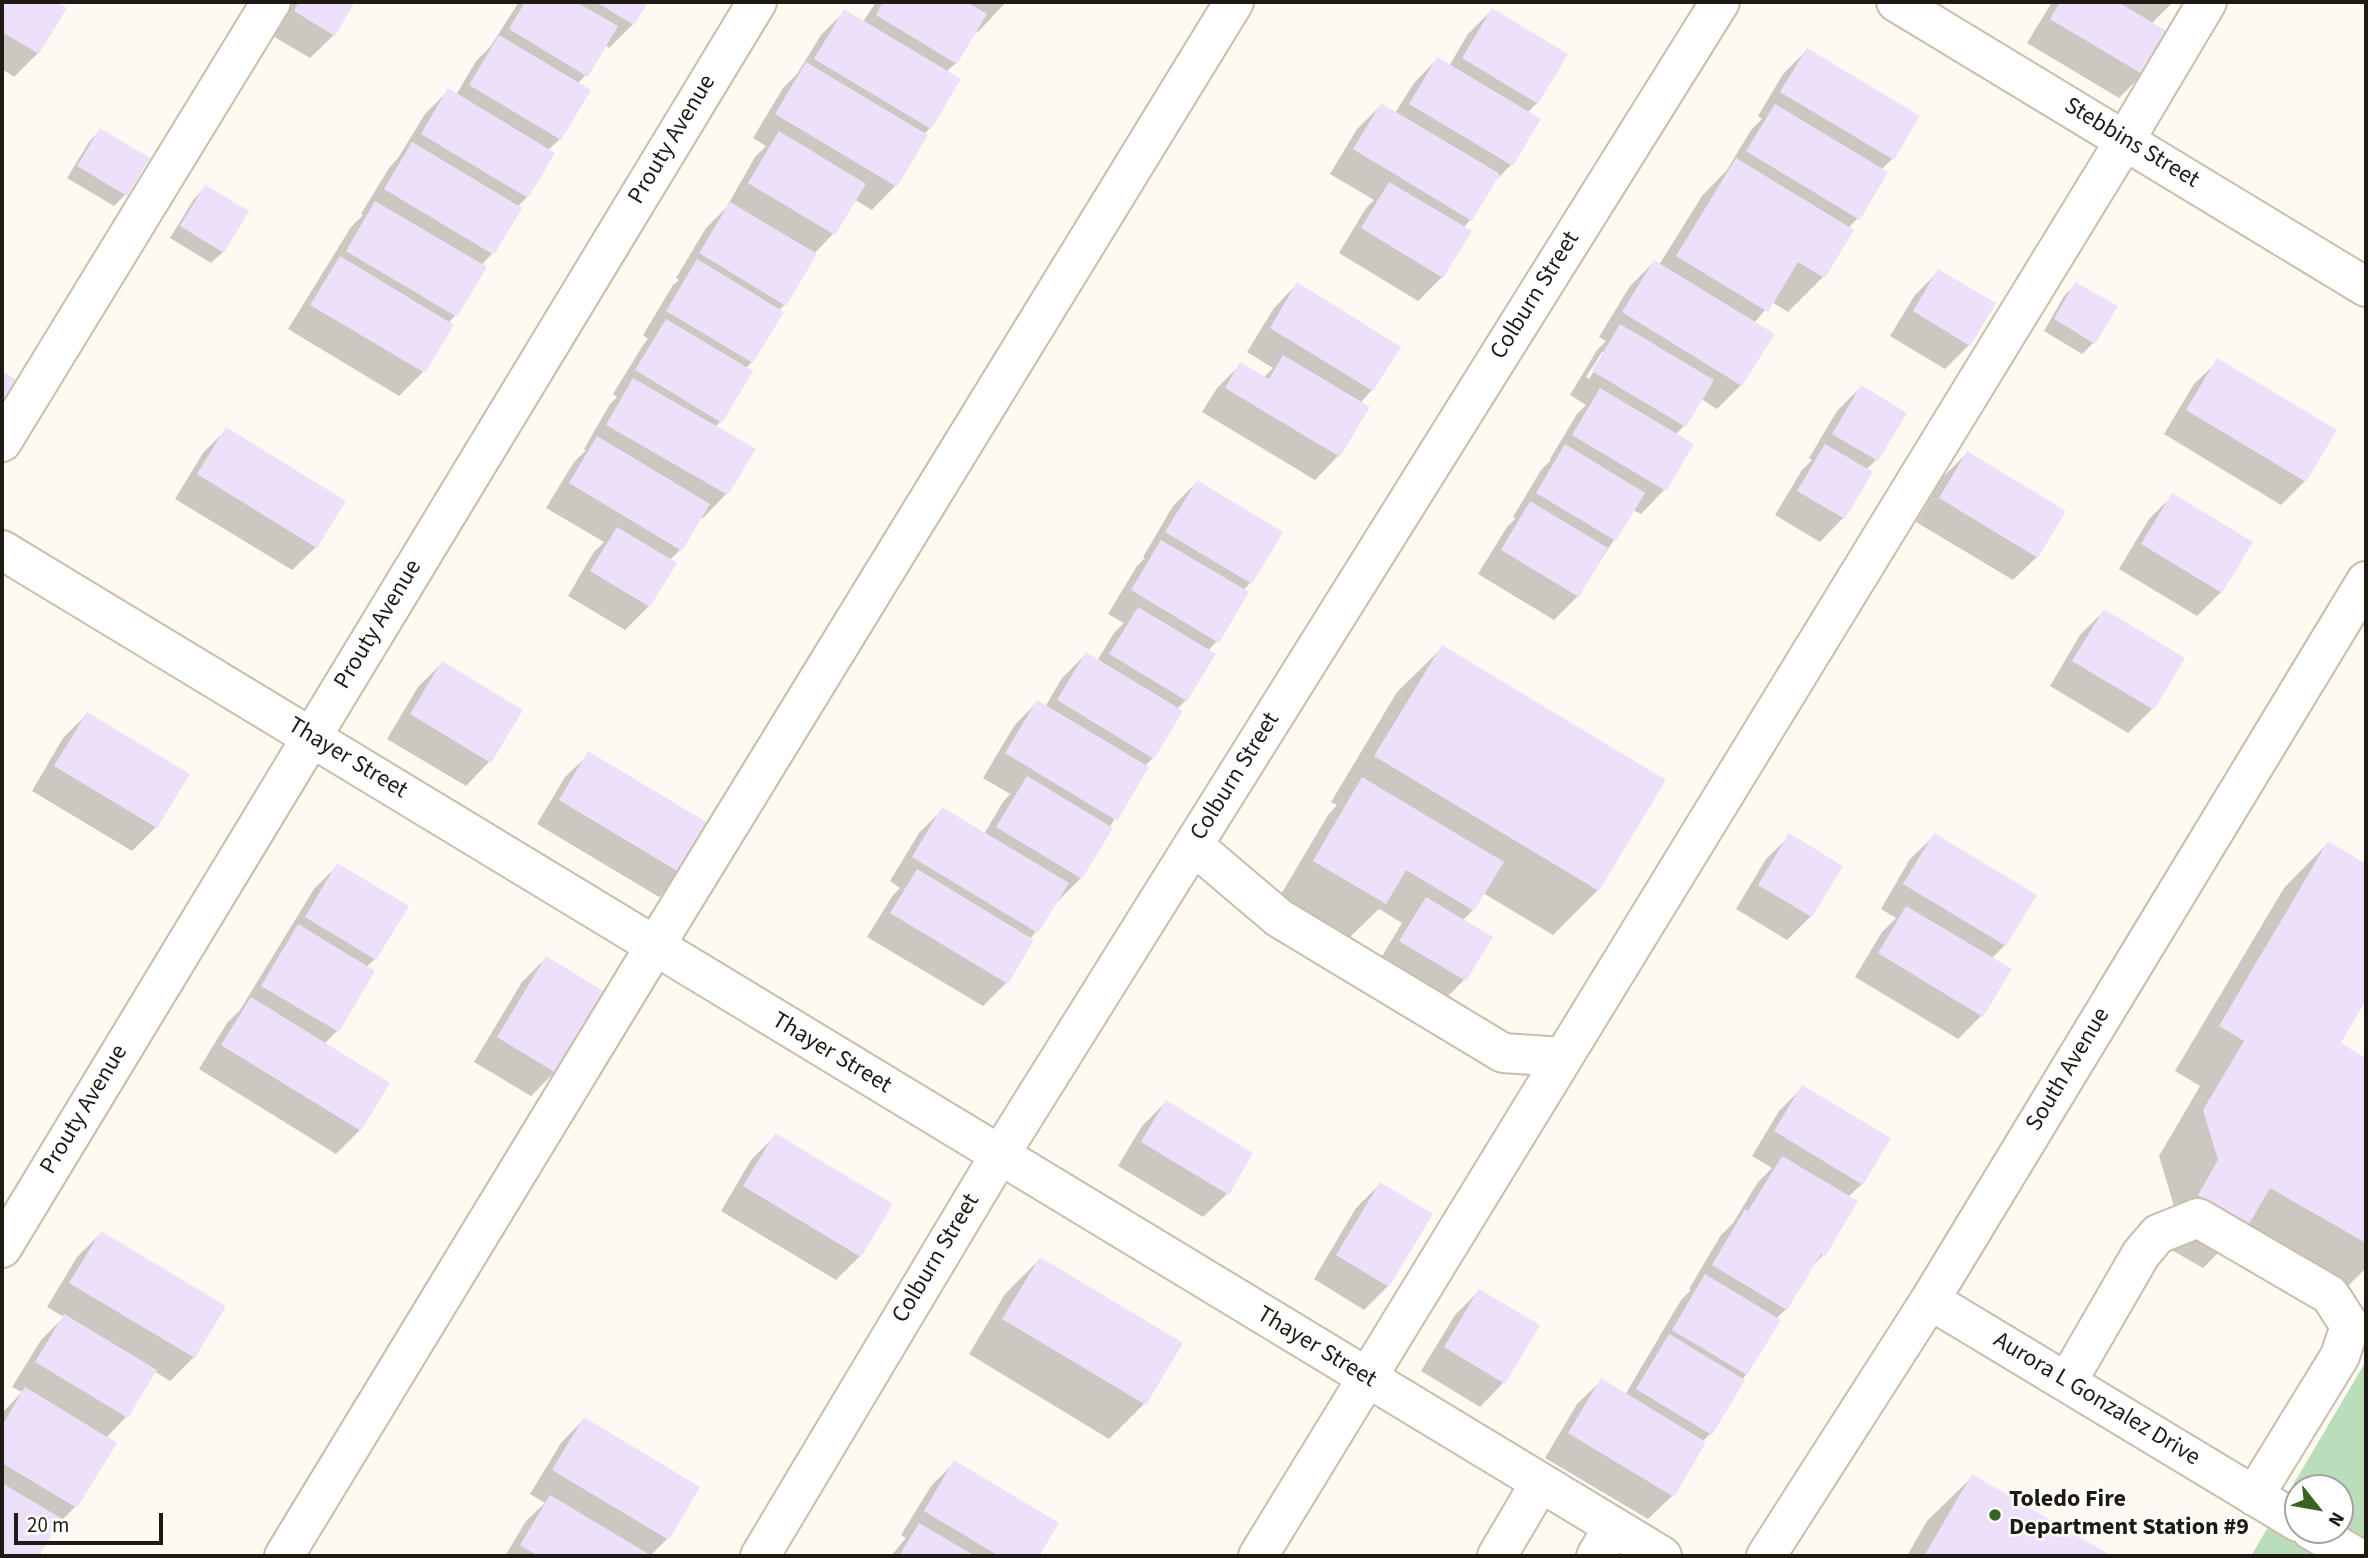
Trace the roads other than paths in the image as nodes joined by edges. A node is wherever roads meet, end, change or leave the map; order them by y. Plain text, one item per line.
1 (271, 2) edge
2 (757, 2) edge
3 (1234, 2) edge
4 (1720, 2) edge
5 (1896, 2) edge
6 (2207, 2) edge
7 (2124, 140) junction
8 (2366, 287) edge
9 (2, 442) edge
10 (2, 550) edge
11 (2366, 581) edge
12 (311, 737) junction
13 (1193, 845) junction
14 (655, 946) junction
15 (1563, 1057) junction
16 (999, 1156) junction
17 (2, 1248) edge
18 (1930, 1300) junction
19 (1366, 1378) junction
20 (2067, 1382) junction
21 (1540, 1483) junction
22 (2254, 1496) junction
23 (2284, 1514) edge
24 (1604, 1542) edge
25 (2335, 1544) edge
26 (284, 1556) edge
27 (760, 1556) edge
28 (1258, 1556) edge
29 (1497, 1556) edge
30 (1662, 1556) edge
31 (1766, 1556) edge
32 (2355, 1556) edge

1 - 9 street
2 - 12 street, Prouty Avenue
3 - 14 street
4 - 13 street, Colburn Street
5 - 7 street, Stebbins Street
6 - 7 street
7 - 8 street, Stebbins Street
7 - 15 street
10 - 12 street, Thayer Street
11 - 18 street, South Avenue
12 - 14 street, Thayer Street
12 - 17 street, Prouty Avenue
13 - 15 street
13 - 16 street, Colburn Street
14 - 16 street, Thayer Street
14 - 26 street
15 - 19 street
16 - 19 street, Thayer Street
16 - 27 street, Colburn Street
18 - 20 street, Aurora L Gonzalez Drive
18 - 31 street, South Avenue
19 - 21 street, Thayer Street
19 - 28 street
20 - 22 street, Aurora L Gonzalez Drive
20 - 22 street
21 - 24 street, Thayer Street
21 - 29 street
22 - 23 street, Aurora L Gonzalez Drive
24 - 30 street, Thayer Street
25 - 32 street

